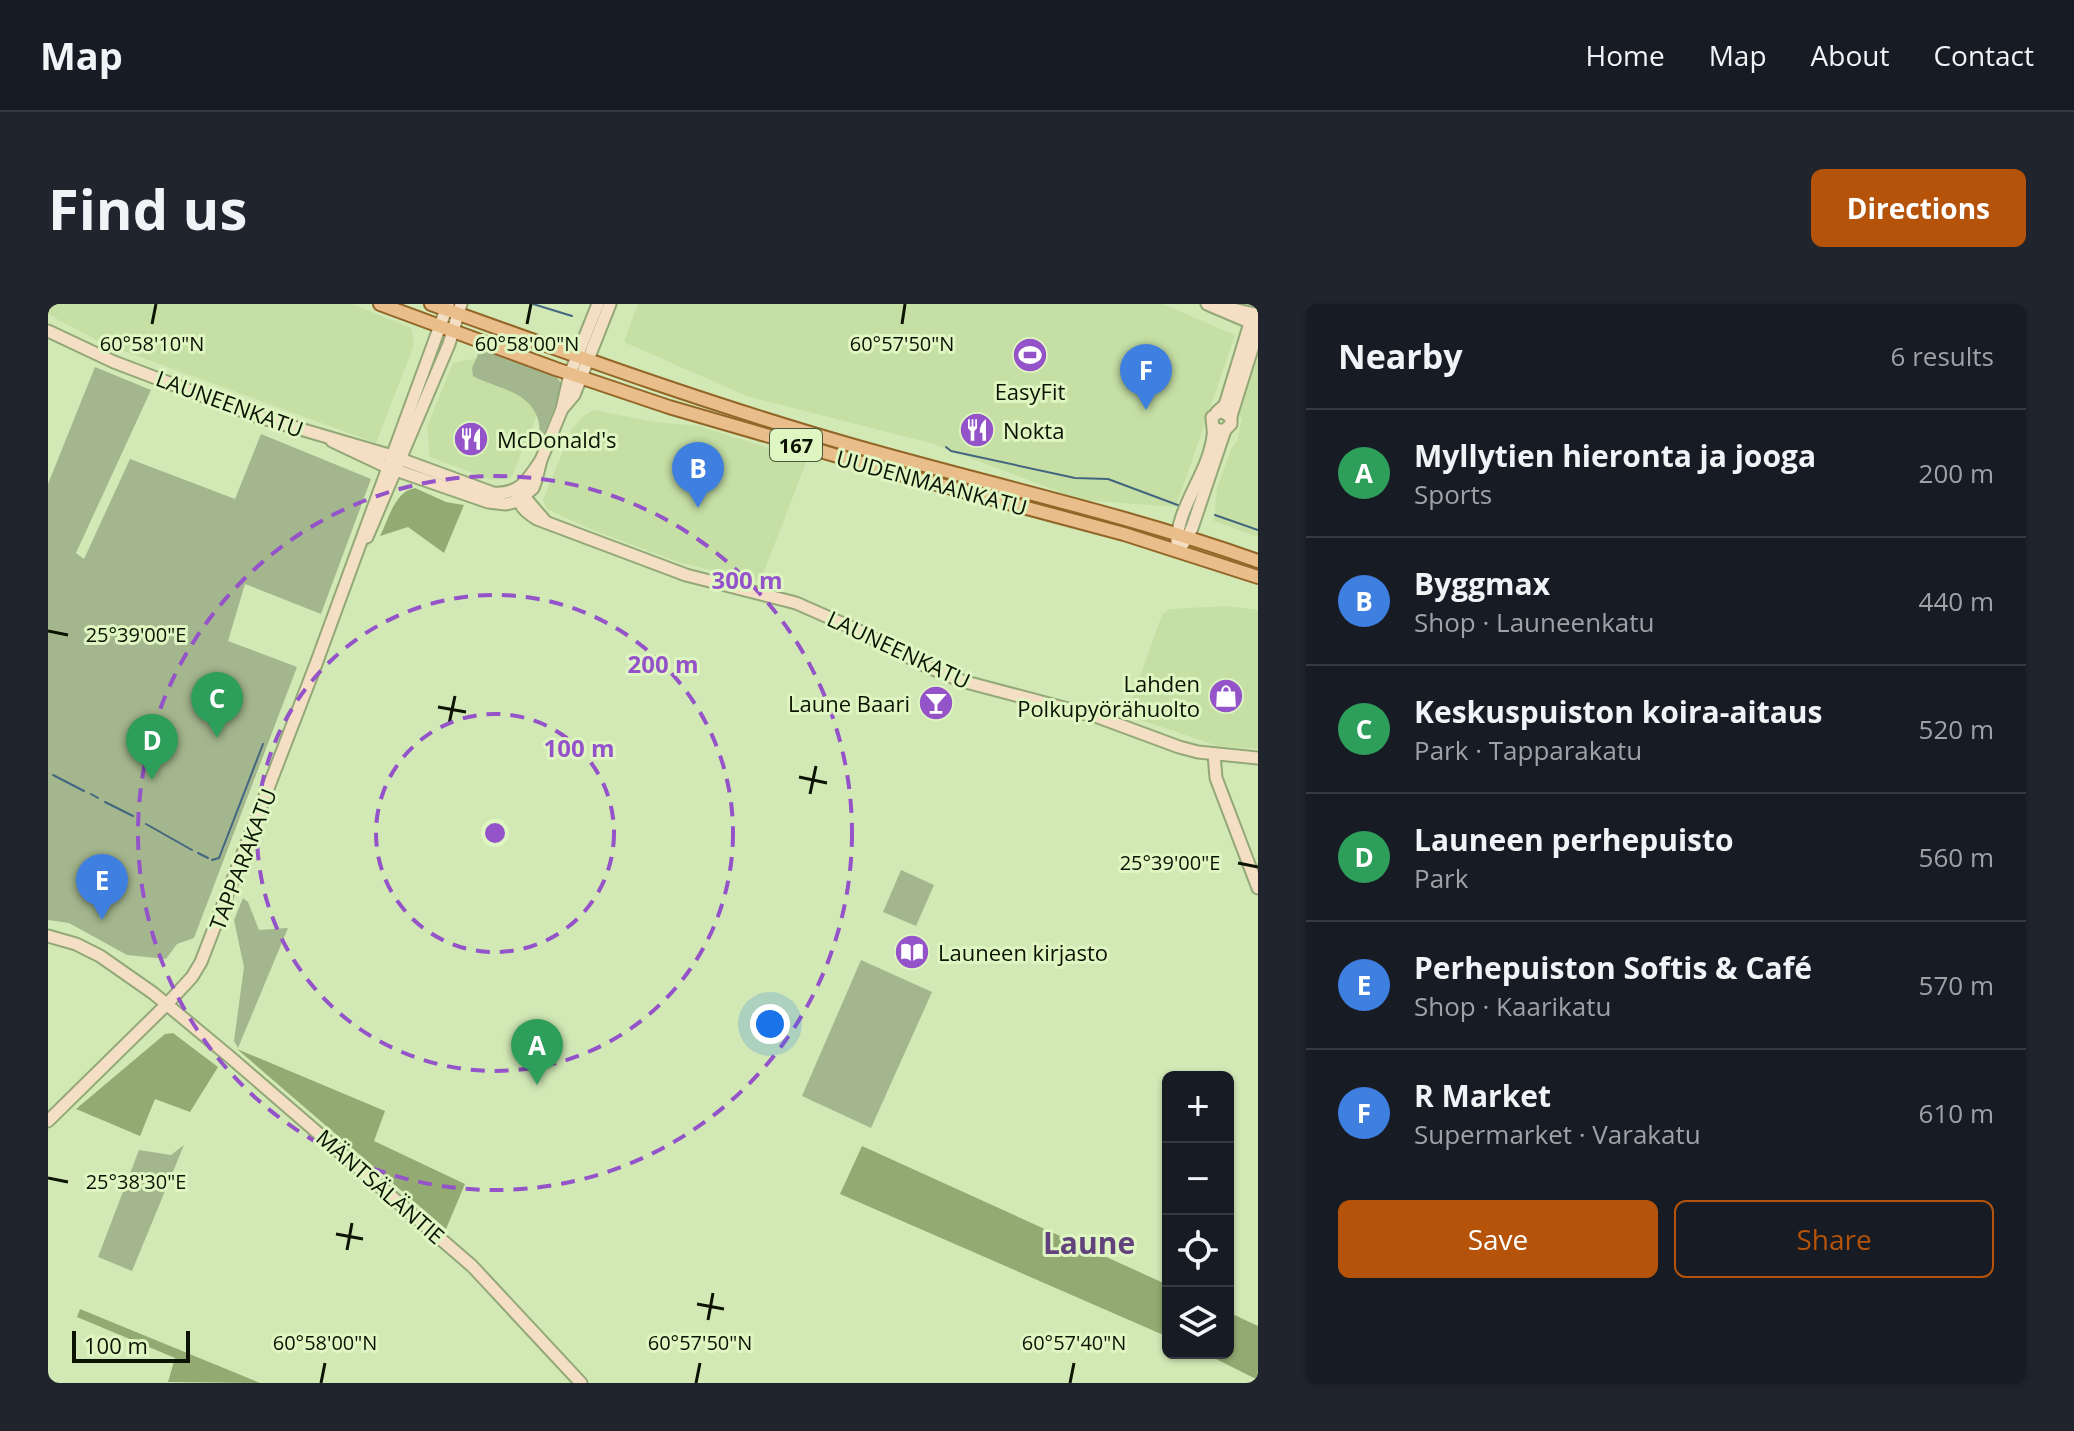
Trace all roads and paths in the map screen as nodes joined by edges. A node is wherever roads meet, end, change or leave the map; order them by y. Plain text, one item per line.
1 (380, 304) edge
2 (431, 304) edge
3 (598, 304) edge
4 (610, 304) edge
5 (1207, 304) edge
6 (454, 308) edge
7 (1256, 321) edge
8 (447, 328) junction
9 (48, 331) edge
10 (583, 358) junction
11 (575, 376) junction
12 (1217, 412) junction
13 (1231, 417) junction
14 (1213, 427) junction
15 (1225, 430) junction
16 (394, 463) junction
17 (1197, 493) junction
18 (520, 496) junction
19 (1184, 531) junction
20 (1177, 550) junction
21 (1258, 561) edge
22 (1258, 577) edge
23 (1214, 754) junction
24 (1258, 758) edge
25 (1258, 888) edge
26 (48, 936) edge
27 (167, 1004) junction
28 (48, 1121) edge
29 (581, 1383) edge

1 - 8 main road, UUDENMAANKATU / 167
2 - 6 main road, UUDENMAANKATU / 167
3 - 10 street
4 - 10 street
5 - 7 street
6 - 8 street, TAPPARAKATU
6 - 10 main road, UUDENMAANKATU / 167
7 - 12 street
7 - 13 street
8 - 11 main road, UUDENMAANKATU / 167
8 - 16 street, TAPPARAKATU
9 - 16 street, LAUNEENKATU
10 - 11 street
10 - 19 main road, UUDENMAANKATU / 167
11 - 18 street
11 - 20 main road, UUDENMAANKATU / 167
12 - 13 street
12 - 14 street
13 - 15 street
14 - 15 street
14 - 17 street
15 - 17 street
16 - 18 street, LAUNEENKATU
16 - 27 street, TAPPARAKATU
17 - 19 street
18 - 23 street, LAUNEENKATU
19 - 20 street
19 - 21 main road, UUDENMAANKATU / 167
20 - 22 main road, UUDENMAANKATU / 167
23 - 24 street, LAUNEENKATU
23 - 25 street
26 - 27 street, MÄNTSÄLÄNTIE
27 - 28 street, TAPPARAKATU
27 - 29 street, MÄNTSÄLÄNTIE

